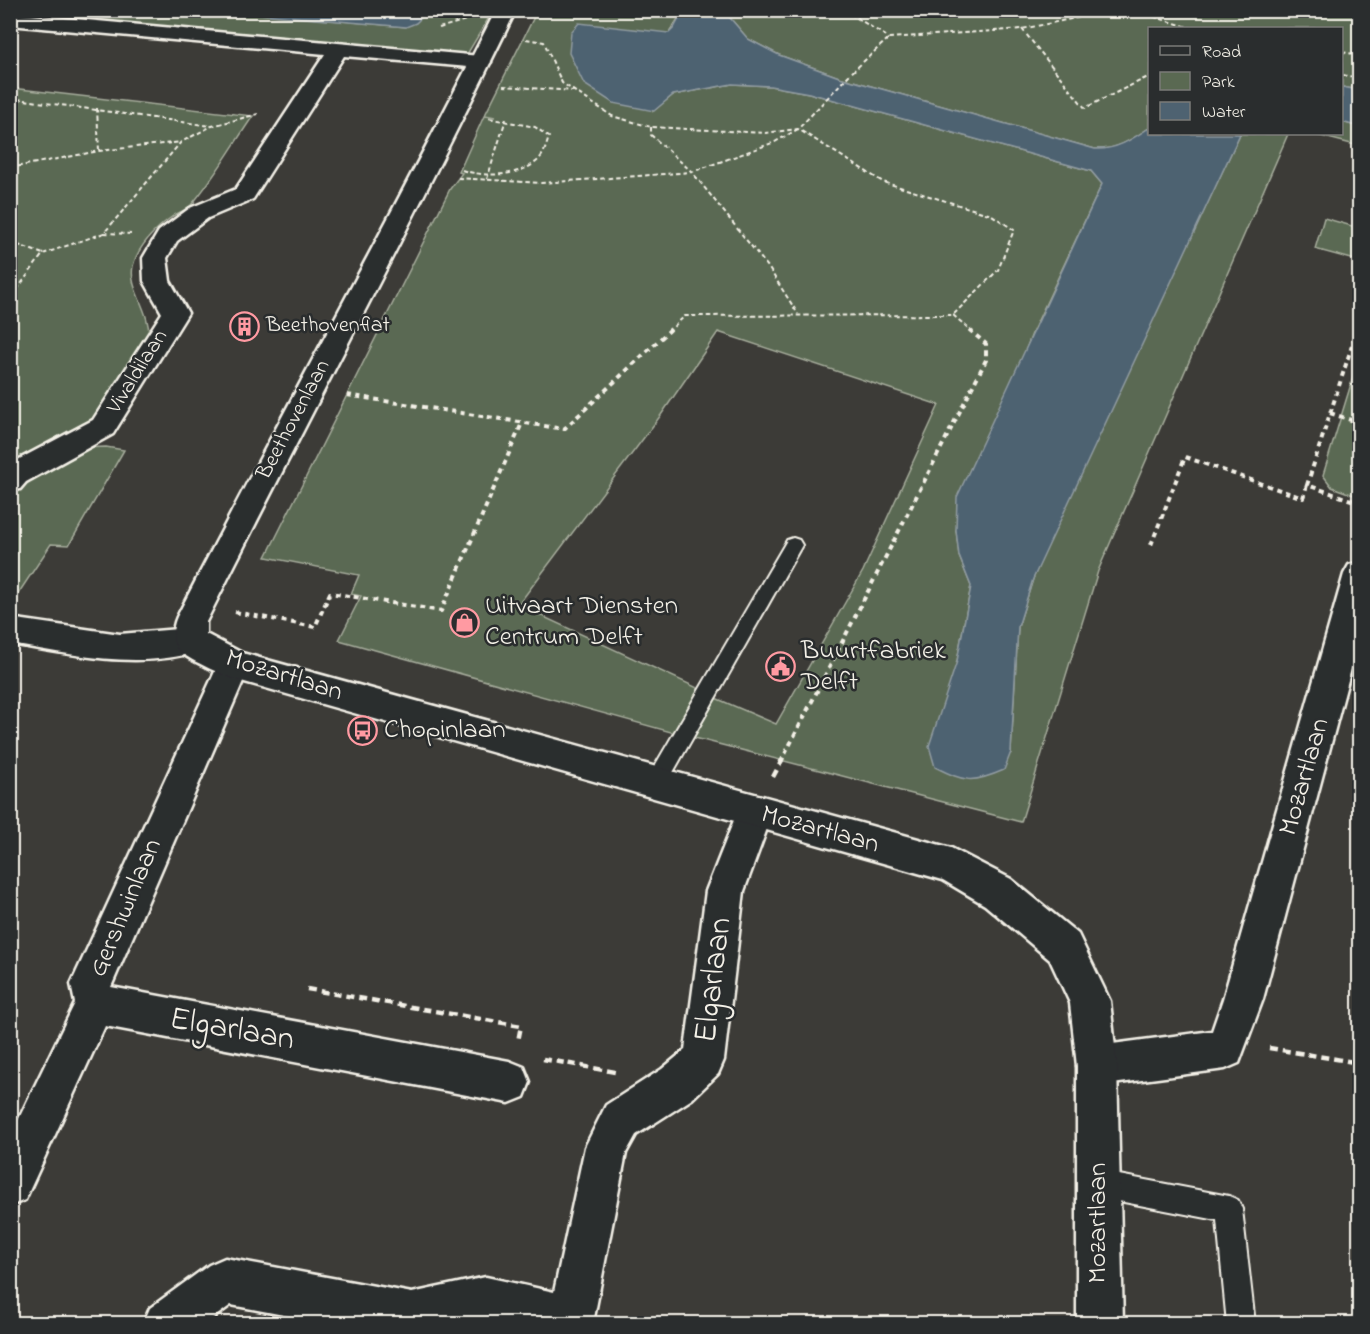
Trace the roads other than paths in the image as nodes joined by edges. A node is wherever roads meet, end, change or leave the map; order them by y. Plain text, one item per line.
1 (506, 10) edge
2 (10, 19) edge
3 (339, 48) junction
4 (475, 72) junction
5 (12, 476) edge
6 (793, 545) dead end
7 (1359, 574) edge
8 (10, 631) edge
9 (190, 641) junction
10 (234, 665) junction
11 (656, 783) junction
12 (755, 812) junction
13 (95, 1004) junction
14 (1097, 1066) junction
15 (509, 1082) dead end
16 (1098, 1184) junction
17 (10, 1185) edge
18 (572, 1321) edge
19 (166, 1323) edge
20 (1100, 1323) edge
21 (1241, 1323) edge

1 - 4 street, Beethovenlaan
2 - 3 street
3 - 4 street
3 - 5 street, Vivaldilaan
4 - 9 street, Beethovenlaan
6 - 11 lane
7 - 14 street, Mozartlaan
8 - 9 street
9 - 10 street, Mozartlaan
10 - 11 street, Mozartlaan
10 - 13 street, Gershwinlaan
11 - 12 street, Mozartlaan
12 - 14 street, Mozartlaan
12 - 18 street, Elgarlaan
13 - 15 street, Elgarlaan
13 - 17 street, Gershwinlaan
14 - 16 street, Mozartlaan
16 - 20 street, Mozartlaan
16 - 21 lane
18 - 19 street

